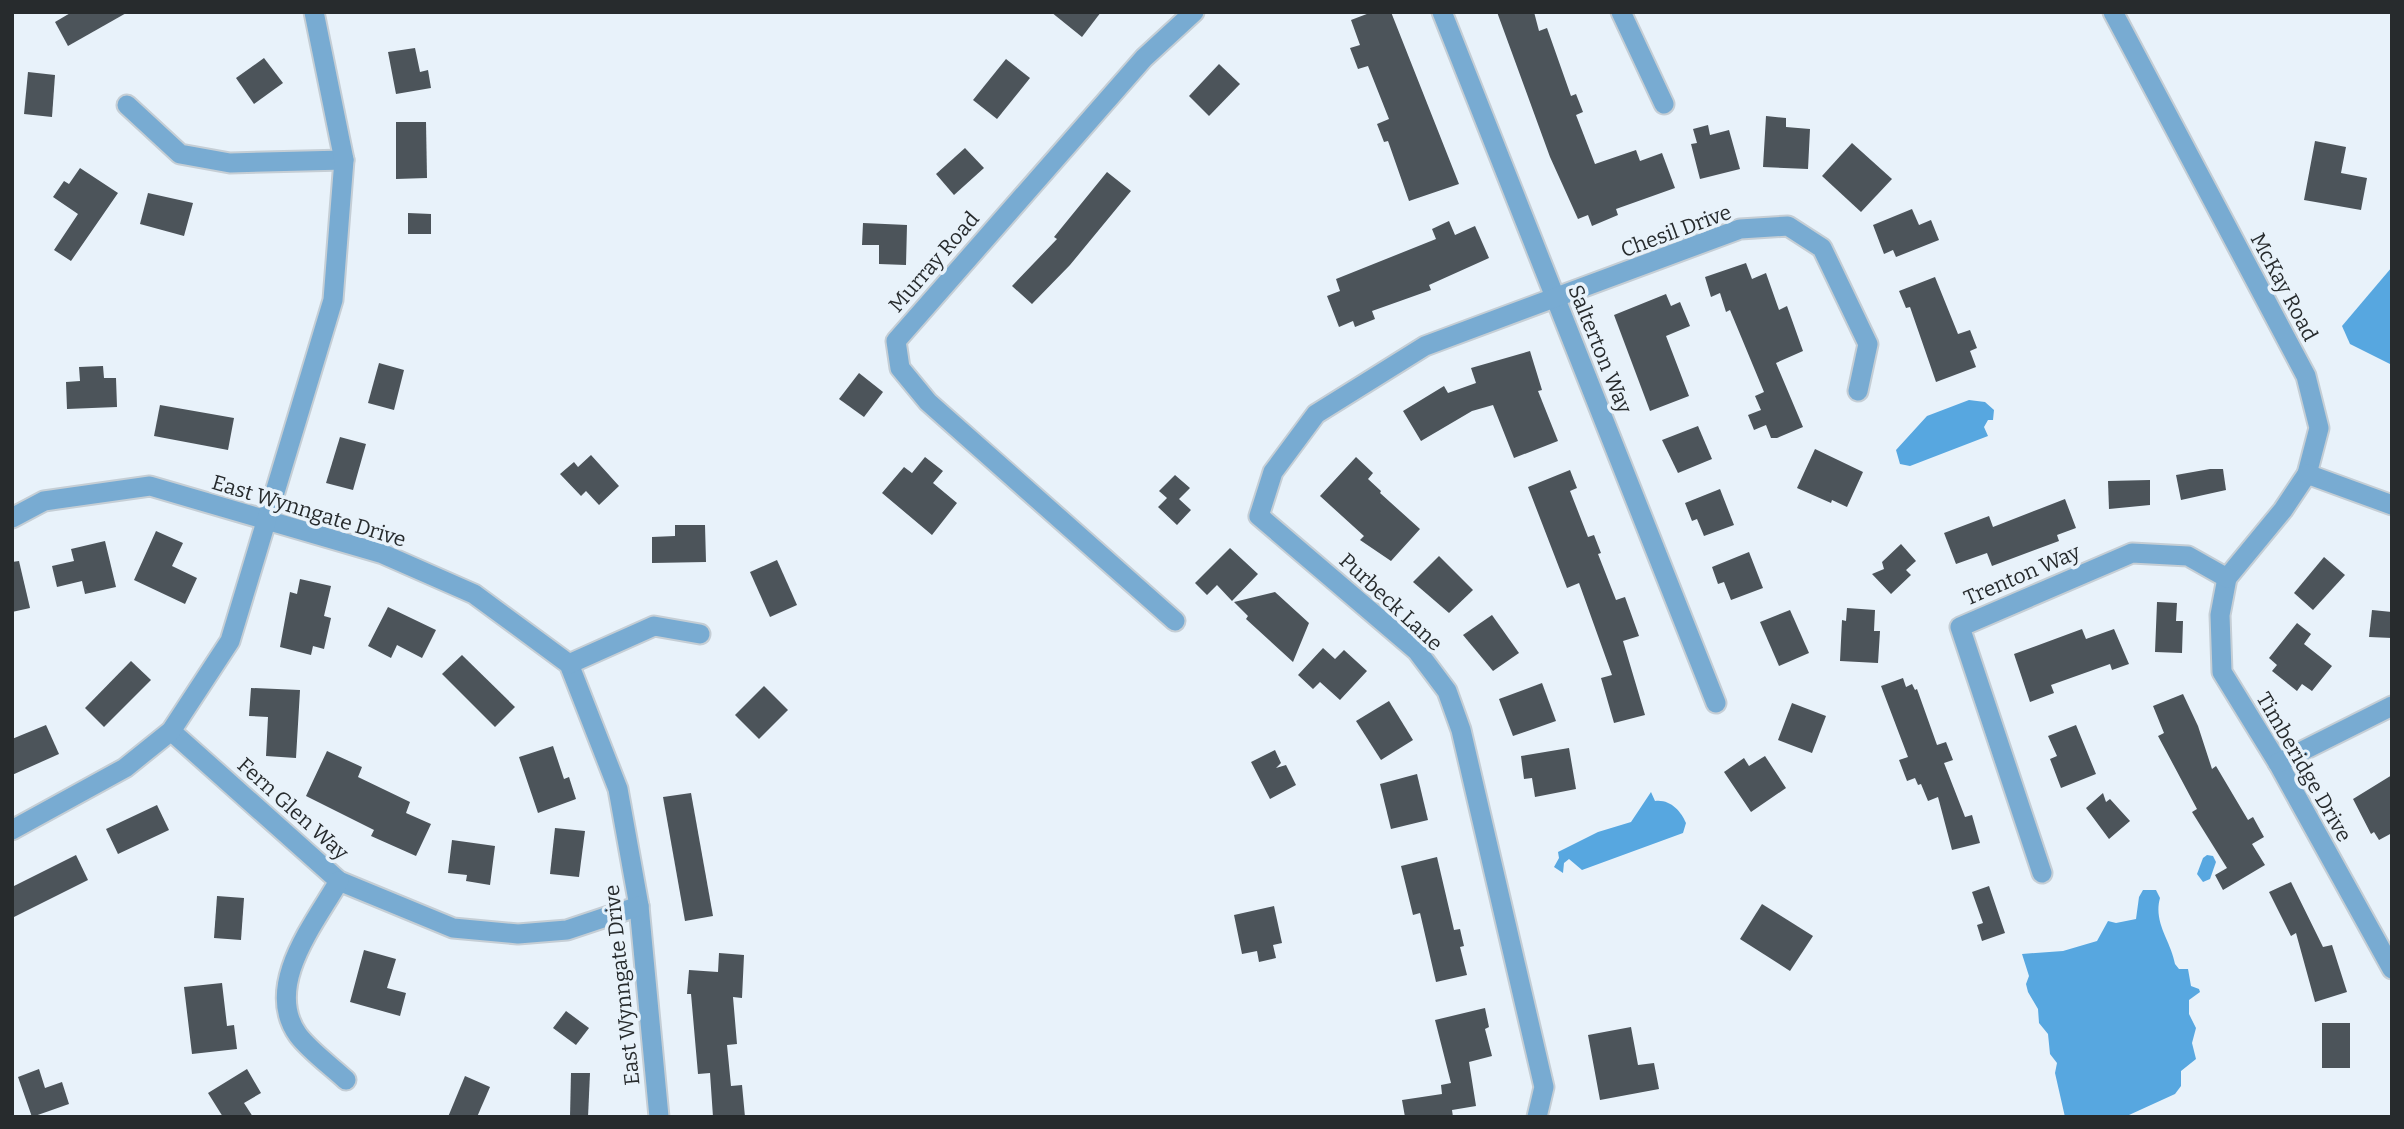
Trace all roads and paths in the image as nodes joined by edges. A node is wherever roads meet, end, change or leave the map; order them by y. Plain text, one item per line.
1 (314, 12) edge
2 (1194, 12) edge
3 (1441, 12) edge
4 (1621, 12) edge
5 (2113, 12) edge
6 (1664, 104) dead end
7 (127, 105) dead end
8 (344, 160) junction
9 (1556, 300) junction
10 (1858, 391) dead end
11 (2308, 474) junction
12 (2392, 505) edge
13 (12, 518) edge
14 (265, 522) junction
15 (2227, 578) junction
16 (1175, 621) dead end
17 (699, 634) dead end
18 (569, 664) junction
19 (1716, 703) dead end
20 (2392, 706) edge
21 (171, 730) junction
22 (2278, 763) junction
23 (12, 830) edge
24 (2042, 873) dead end
25 (339, 881) junction
26 (639, 906) junction
27 (2392, 969) edge
28 (346, 1080) dead end
29 (659, 1117) edge
30 (1537, 1117) edge

1 - 8 street
2 - 16 street, Murray Road
3 - 9 street, Salterton Way
4 - 6 street
5 - 11 street, McKay Road
7 - 8 street
8 - 14 street
9 - 10 street, Chesil Drive
9 - 19 street, Salterton Way
9 - 30 street, Purbeck Lane
11 - 12 street
11 - 15 street, McKay Road
13 - 14 street, East Wynngate Drive
14 - 18 street, East Wynngate Drive
14 - 21 street
15 - 22 street, Timberidge Drive
15 - 24 street, Trenton Way
17 - 18 street
18 - 26 street, East Wynngate Drive
20 - 22 street
21 - 23 street
21 - 25 street, Fern Glen Way
22 - 27 street, Timberidge Drive
25 - 26 street, Fern Glen Way
25 - 28 street
26 - 29 street, East Wynngate Drive

